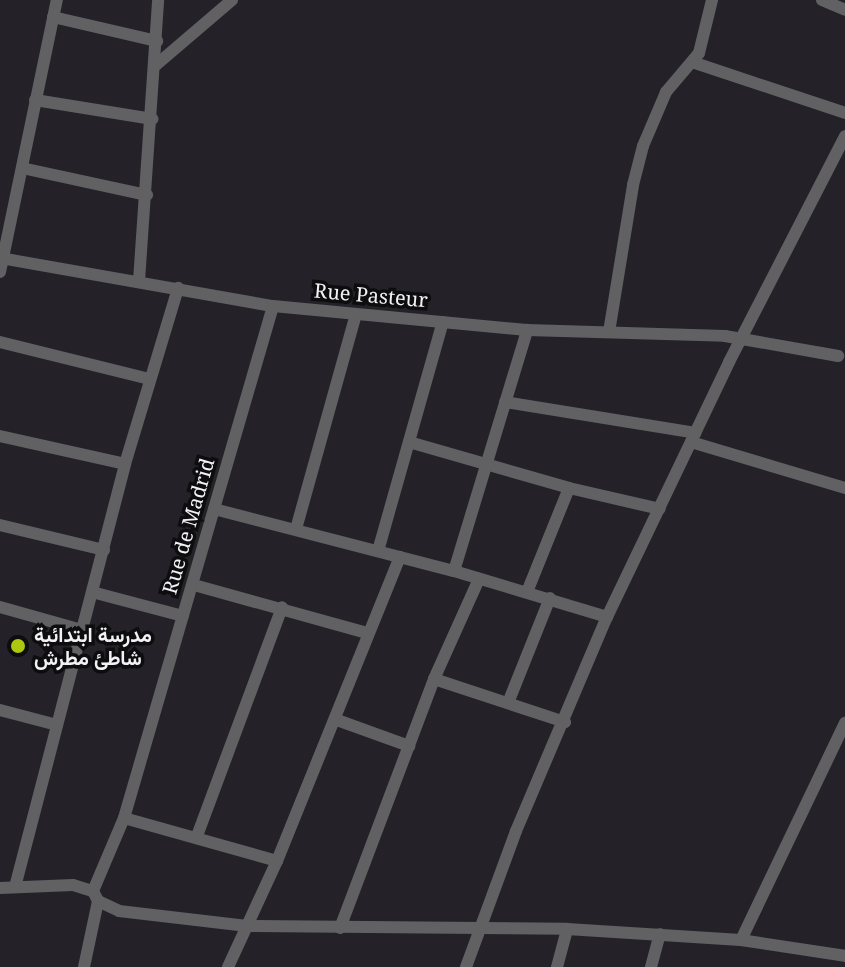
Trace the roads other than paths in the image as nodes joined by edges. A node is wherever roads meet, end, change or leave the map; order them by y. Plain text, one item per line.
1 (57, 0) edge
2 (158, 0) edge
3 (232, 0) edge
4 (712, 0) edge
5 (822, 0) edge
6 (845, 10) edge
7 (53, 17) junction
8 (157, 41) junction
9 (692, 62) junction
10 (156, 65) junction
11 (35, 100) junction
12 (845, 113) edge
13 (152, 119) junction
14 (845, 136) edge
15 (22, 168) junction
16 (147, 195) junction
17 (1, 263) edge
18 (139, 281) junction
19 (178, 288) junction
20 (273, 306) junction
21 (356, 314) junction
22 (443, 322) junction
23 (527, 330) junction
24 (609, 332) junction
25 (741, 338) junction
26 (0, 342) edge
27 (838, 356) dead end
28 (150, 379) junction
29 (505, 402) junction
30 (0, 436) edge
31 (694, 438) junction
32 (409, 442) junction
33 (125, 464) junction
34 (487, 465) junction
35 (569, 488) junction
36 (845, 488) edge
37 (214, 509) junction
38 (660, 509) junction
39 (0, 525) edge
40 (296, 529) junction
41 (104, 550) junction
42 (378, 551) junction
43 (400, 557) junction
44 (454, 571) junction
45 (479, 579) junction
46 (194, 585) junction
47 (92, 592) junction
48 (527, 592) junction
49 (550, 598) junction
50 (0, 607) edge
51 (282, 607) junction
52 (183, 616) junction
53 (607, 617) junction
54 (82, 630) junction
55 (367, 633) junction
56 (434, 679) junction
57 (508, 703) junction
58 (0, 710) edge
59 (337, 720) junction
60 (565, 722) junction
61 (845, 723) edge
62 (57, 725) junction
63 (409, 746) junction
64 (124, 818) junction
65 (197, 836) junction
66 (277, 861) junction
67 (15, 887) junction
68 (0, 888) edge
69 (95, 896) junction
70 (247, 926) junction
71 (340, 928) junction
72 (567, 929) junction
73 (478, 930) junction
74 (660, 934) junction
75 (741, 940) junction
76 (841, 959) edge
77 (84, 967) edge
78 (228, 967) edge
79 (466, 967) edge
80 (557, 967) edge
81 (651, 967) edge

1 - 7 street
2 - 8 street
3 - 10 street
4 - 9 street
5 - 6 street
7 - 8 street
7 - 11 street
8 - 10 street
9 - 12 street
9 - 24 street
10 - 13 street
11 - 13 street
11 - 15 street
13 - 16 street
14 - 25 street
15 - 16 street
15 - 17 street
16 - 18 street
17 - 18 street, Rue Pasteur
18 - 19 street, Rue Pasteur
19 - 20 street, Rue Pasteur
19 - 28 street
20 - 21 street, Rue Pasteur
20 - 37 street, Rue de Madrid
21 - 22 street, Rue Pasteur
21 - 40 street
22 - 23 street, Rue Pasteur
22 - 32 street
23 - 24 street, Rue Pasteur
23 - 29 street
24 - 25 street, Rue Pasteur
25 - 27 street, Rue Pasteur
25 - 31 street
26 - 28 street
28 - 33 street
29 - 31 street
29 - 34 street
30 - 33 street
31 - 36 street
31 - 38 street
32 - 34 street
32 - 42 street
33 - 41 street
34 - 35 street
34 - 44 street
35 - 38 street
35 - 48 street
37 - 40 street
37 - 46 street, Rue de Madrid
38 - 53 street
39 - 41 street
40 - 42 street
41 - 47 street
42 - 43 street
43 - 44 street
43 - 55 street
44 - 45 street
45 - 48 street
45 - 56 street
46 - 51 street
46 - 52 street, Rue de Madrid
47 - 52 street
47 - 54 street
48 - 49 street
49 - 53 street
49 - 57 street
50 - 54 street
51 - 55 street
51 - 65 street
52 - 64 street, Rue de Madrid
53 - 60 street
54 - 62 street
55 - 59 street
56 - 57 street
56 - 63 street
57 - 60 street
58 - 62 street
59 - 63 street
59 - 66 street
60 - 73 street
61 - 75 street
62 - 67 street
63 - 71 street
64 - 65 street
64 - 69 street, Rue de Madrid
65 - 66 street
66 - 70 street
67 - 68 street
67 - 69 street
69 - 70 street
69 - 77 street, Rue de Madrid
70 - 71 street
70 - 78 street
71 - 73 street
72 - 73 street
72 - 74 street
72 - 80 street
73 - 79 street
74 - 75 street
74 - 81 street
75 - 76 street

